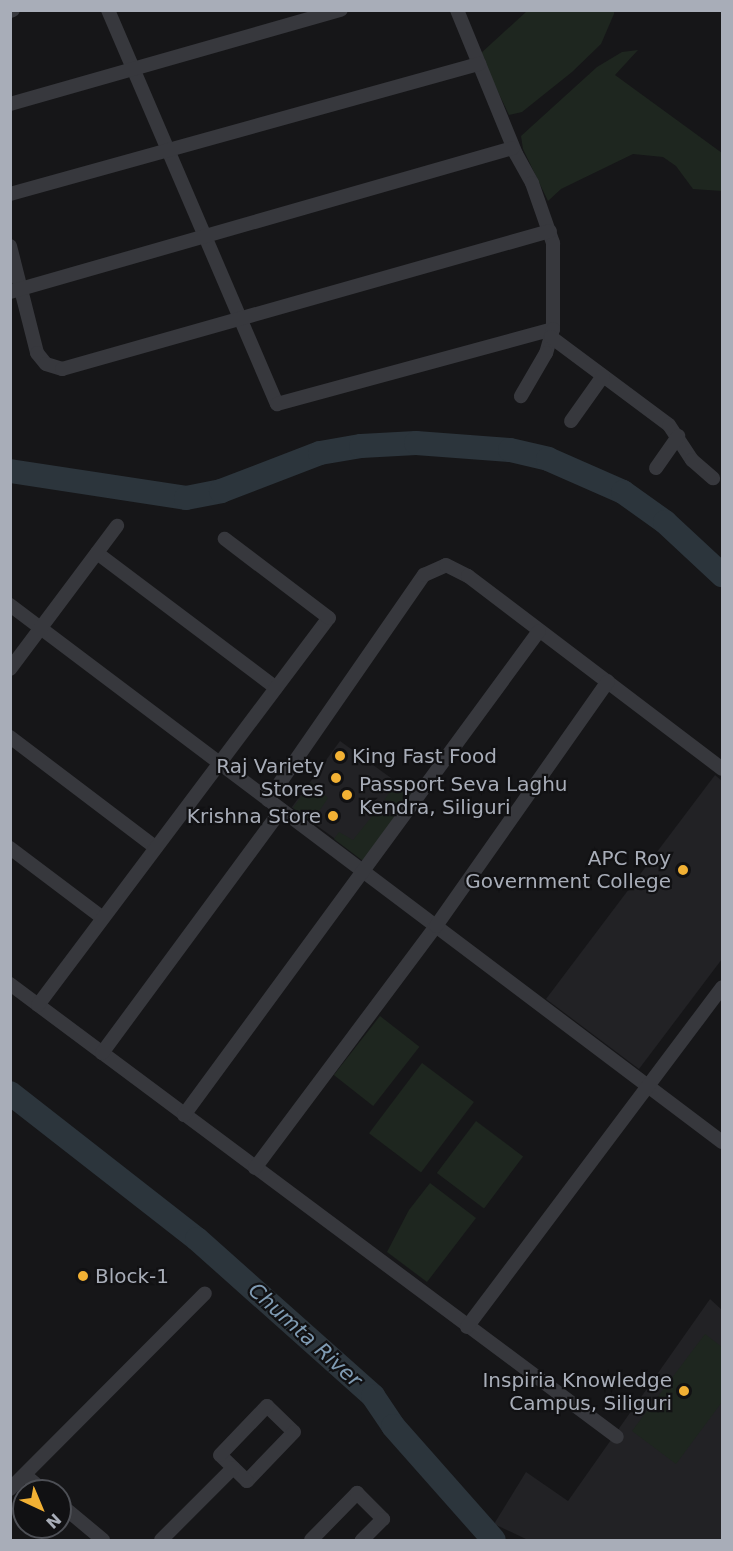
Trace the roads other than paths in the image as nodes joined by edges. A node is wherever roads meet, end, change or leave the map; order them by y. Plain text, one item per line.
1 (108, 10) edge
2 (341, 10) edge
3 (457, 10) edge
4 (479, 64) junction
5 (133, 69) junction
6 (10, 104) edge
7 (513, 148) junction
8 (168, 150) junction
9 (10, 194) edge
10 (550, 231) junction
11 (205, 236) junction
12 (10, 246) edge
13 (16, 291) edge
14 (241, 319) junction
15 (552, 333) junction
16 (603, 376) junction
17 (521, 396) dead end
18 (571, 422) dead end
19 (678, 436) junction
20 (656, 468) dead end
21 (713, 478) dead end
22 (117, 526) dead end
23 (225, 539) dead end
24 (97, 553) junction
25 (10, 605) edge
26 (41, 628) junction
27 (539, 631) junction
28 (10, 669) edge
29 (608, 681) junction
30 (276, 688) junction
31 (10, 737) edge
32 (220, 763) junction
33 (723, 769) edge
34 (268, 800) junction
35 (282, 810) junction
36 (10, 848) edge
37 (156, 848) junction
38 (364, 872) junction
39 (103, 918) junction
40 (436, 926) junction
41 (10, 984) edge
42 (723, 987) edge
43 (38, 1005) junction
44 (102, 1053) junction
45 (646, 1087) junction
46 (184, 1114) junction
47 (723, 1142) edge
48 (255, 1168) junction
49 (205, 1293) dead end
50 (467, 1327) junction
51 (617, 1437) dead end
52 (233, 1468) junction
53 (25, 1475) junction
54 (30, 1479) edge
55 (10, 1489) edge
56 (72, 1514) edge
57 (104, 1540) edge
58 (161, 1540) edge
59 (311, 1540) edge
60 (363, 1540) edge

1 - 5 street
2 - 5 street
3 - 4 street
4 - 7 street
4 - 8 street
5 - 6 street
5 - 8 street
7 - 10 street
7 - 11 street
8 - 9 street
8 - 11 street
10 - 14 street
10 - 15 street
11 - 13 street
11 - 14 street
12 - 13 street
13 - 14 street
14 - 15 street
15 - 16 street
15 - 17 street
16 - 18 street
16 - 19 street
19 - 20 street
19 - 21 street
22 - 24 street
23 - 30 street
24 - 26 street
24 - 30 street
25 - 26 street
26 - 28 street
26 - 32 street
27 - 29 street
27 - 34 street
27 - 38 street
29 - 33 street
29 - 40 street
30 - 32 street
31 - 37 street
32 - 34 street
32 - 37 street
34 - 35 street
35 - 38 street
35 - 44 street
36 - 39 street
37 - 39 street
38 - 40 street
38 - 46 street
39 - 43 street
40 - 45 street
40 - 48 street
41 - 43 street
42 - 45 street
43 - 44 street
44 - 46 street
45 - 47 street
45 - 50 street
46 - 48 street
48 - 50 street
49 - 53 street
50 - 51 street
52 - 52 street
52 - 58 street
53 - 54 street
53 - 55 street
56 - 57 street
59 - 60 street

